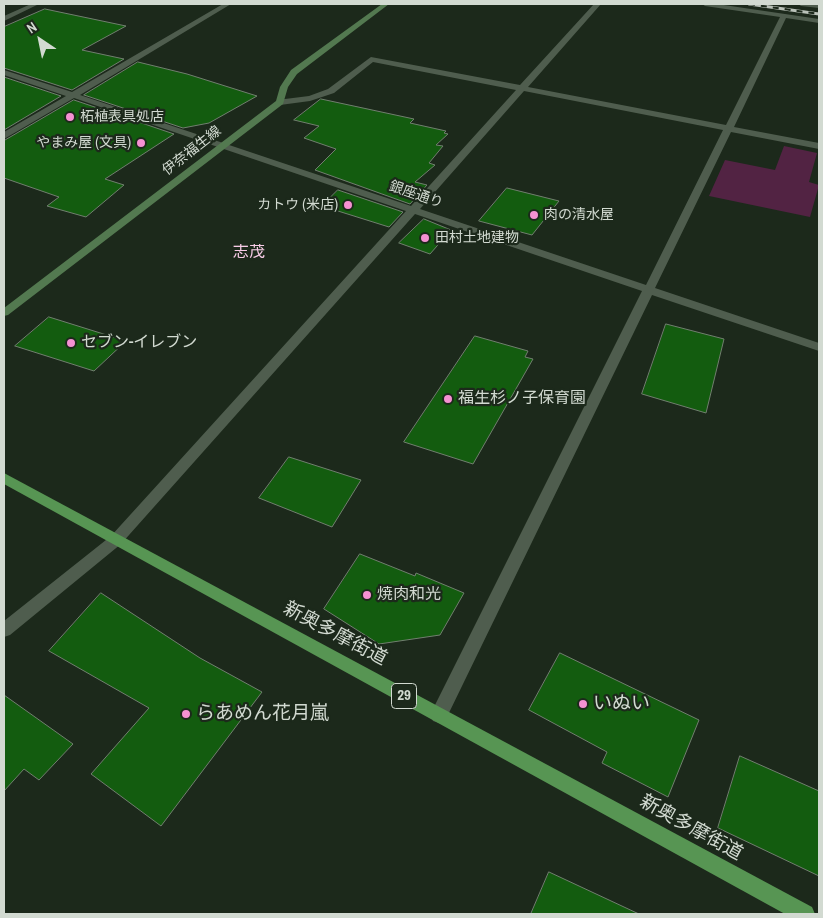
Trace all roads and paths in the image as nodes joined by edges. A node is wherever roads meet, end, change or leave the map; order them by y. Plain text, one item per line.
1 (36, 4) edge
2 (228, 4) edge
3 (386, 4) edge
4 (598, 4) edge
5 (706, 4) edge
6 (801, 4) edge
7 (819, 6) edge
8 (784, 16) junction
9 (4, 19) edge
10 (819, 21) edge
11 (4, 72) edge
12 (523, 88) junction
13 (72, 96) junction
14 (280, 102) junction
15 (728, 128) junction
16 (4, 136) edge
17 (221, 146) junction
18 (819, 146) edge
19 (413, 210) junction
20 (648, 289) junction
21 (4, 313) edge
22 (819, 347) edge
23 (4, 478) edge
24 (116, 540) junction
25 (4, 630) edge
26 (440, 715) junction
27 (805, 914) edge

1 - 9 street
2 - 13 street
3 - 14 main road
4 - 12 street
5 - 8 street
6 - 7 street
8 - 10 street
8 - 15 street
11 - 13 street, 銀座通り
12 - 14 street
12 - 15 street
12 - 19 street
13 - 16 street
13 - 17 street, 銀座通り
14 - 17 main road, 伊奈福生線
15 - 18 street
15 - 20 street
17 - 19 street, 銀座通り
17 - 21 main road, 伊奈福生線
19 - 20 street, 銀座通り
19 - 24 street
20 - 22 street, 銀座通り
20 - 26 street
23 - 24 main road, 新奥多摩街道 / 29
24 - 25 street
24 - 26 main road, 新奥多摩街道 / 29
26 - 27 main road, 新奥多摩街道 / 29

